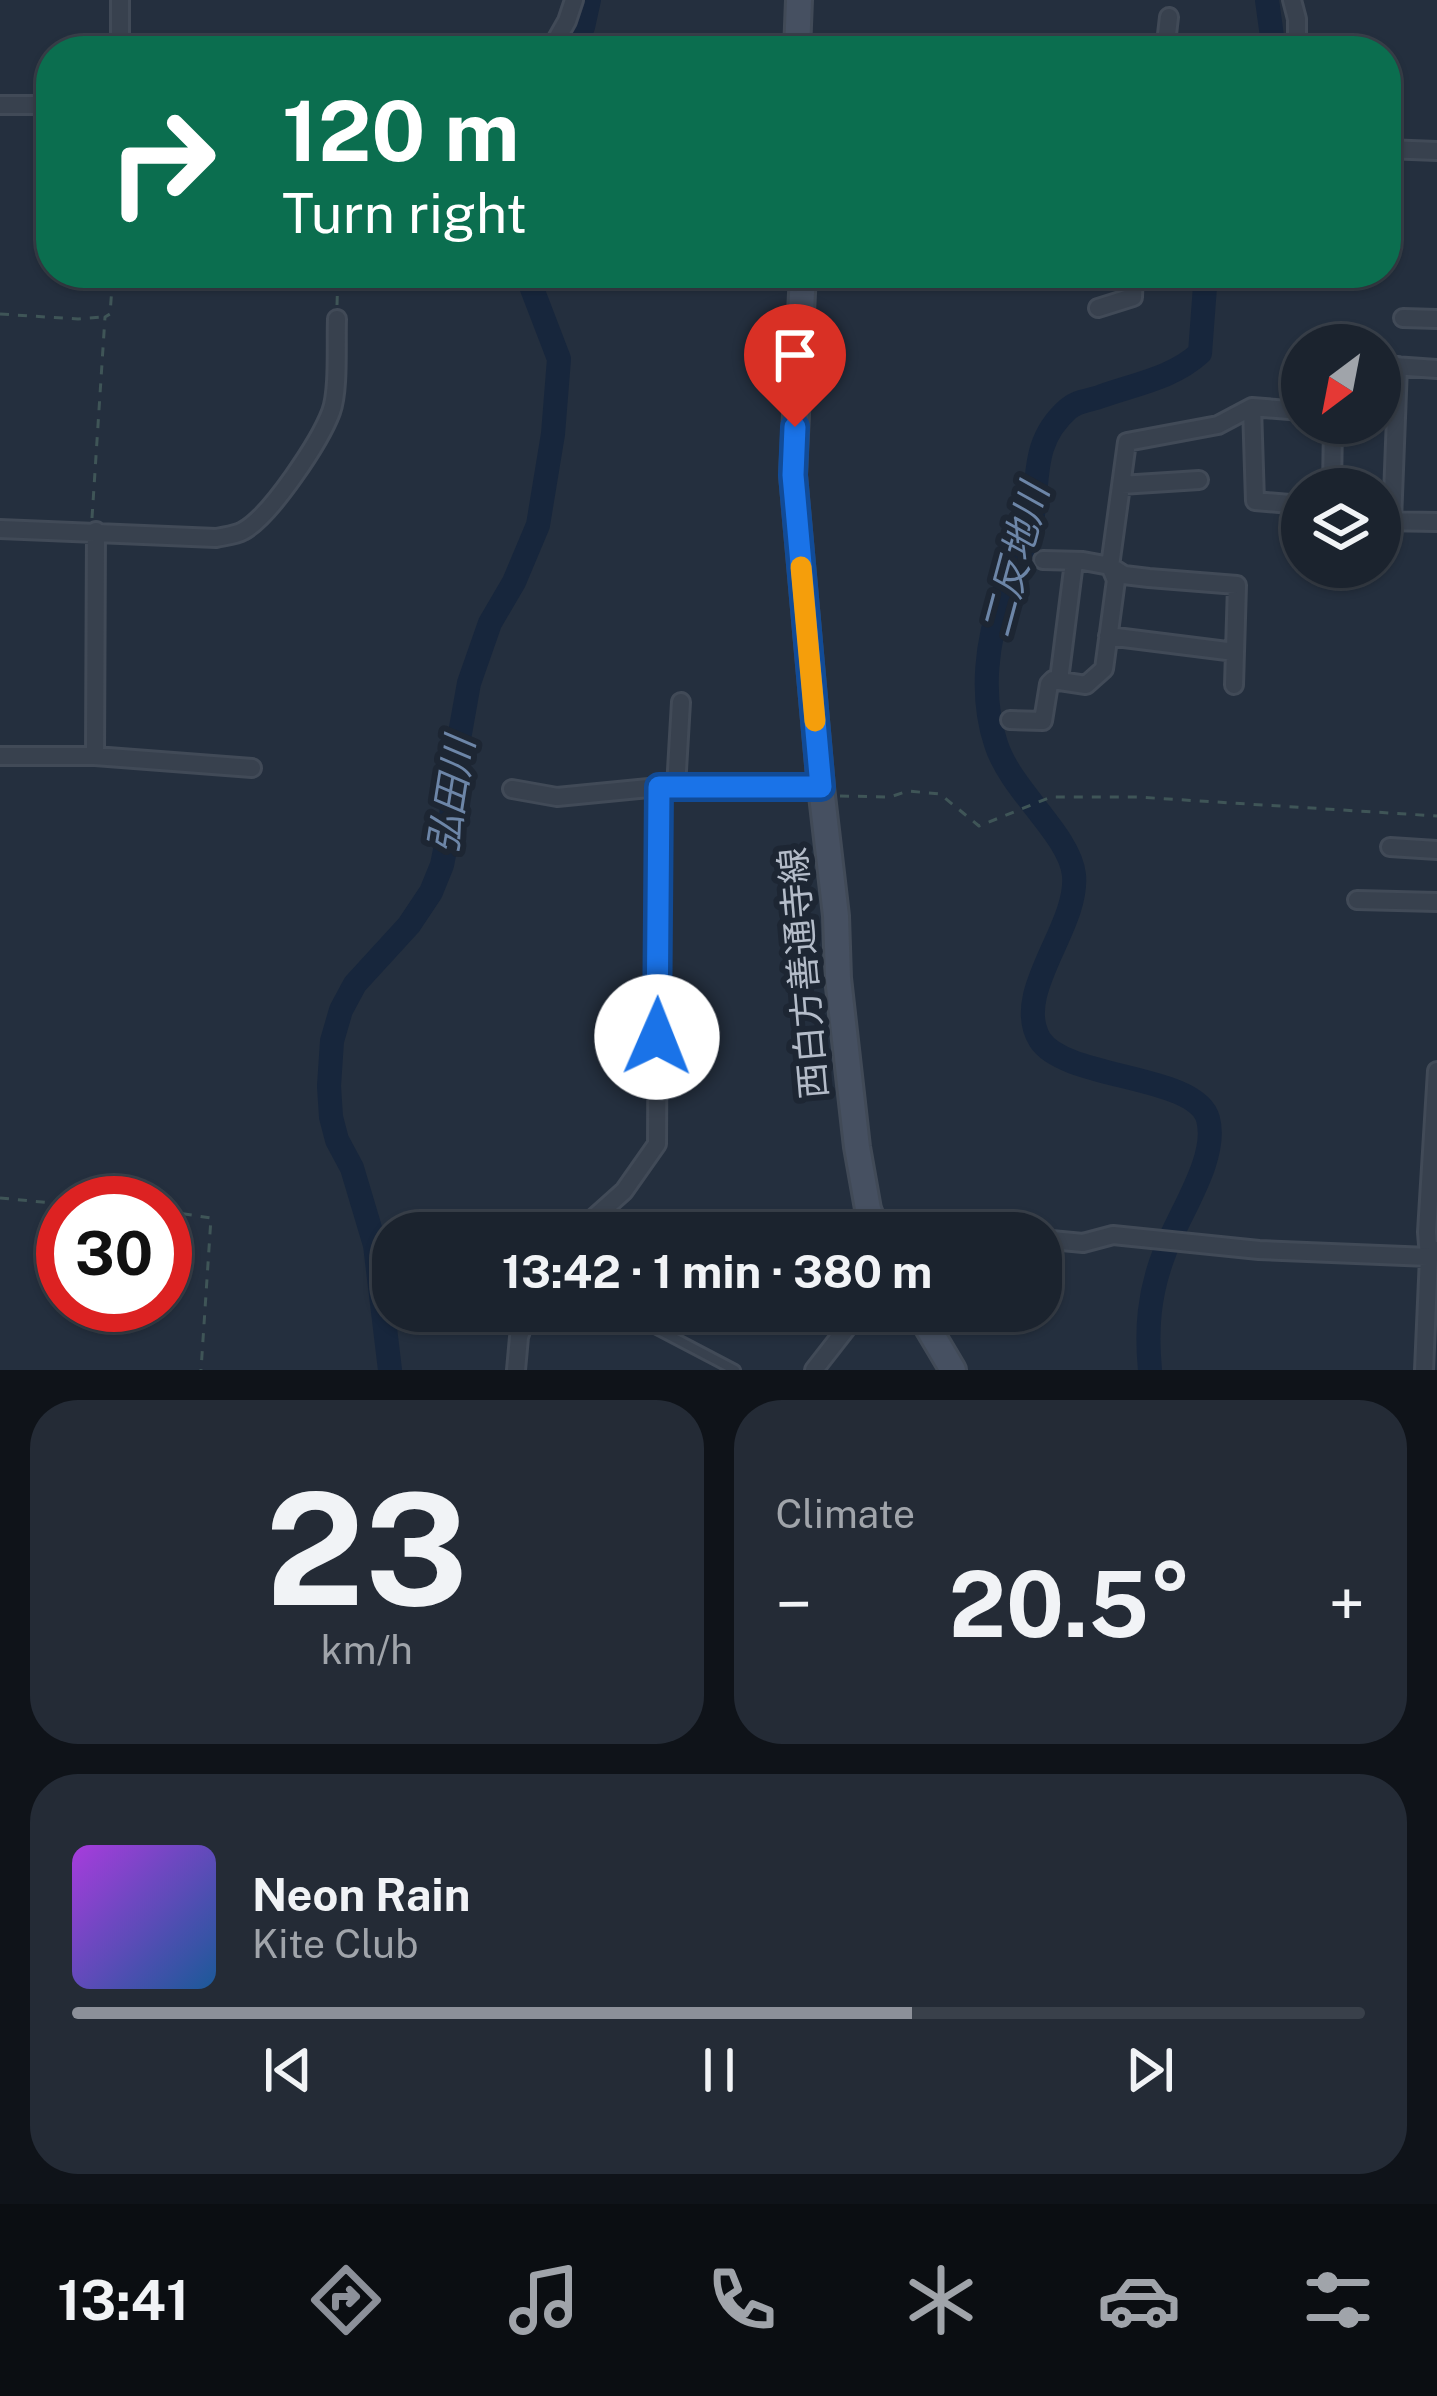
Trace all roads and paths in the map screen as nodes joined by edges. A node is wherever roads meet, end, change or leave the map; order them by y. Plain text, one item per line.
1 (120, 0) edge
2 (574, 0) edge
3 (799, 0) edge
4 (1292, 0) edge
5 (1169, 17) dead end
6 (120, 36) edge
7 (558, 36) edge
8 (798, 36) edge
9 (1167, 36) edge
10 (1297, 36) edge
11 (0, 105) edge
12 (36, 105) edge
13 (1401, 150) edge
14 (1437, 151) edge
15 (112, 288) edge
16 (338, 288) edge
17 (802, 288) edge
18 (1133, 288) edge
19 (1098, 308) dead end
20 (0, 314) edge
21 (105, 317) junction
22 (1403, 318) dead end
23 (337, 319) joint
24 (1437, 319) edge
25 (1401, 367) edge
26 (1437, 369) edge
27 (1252, 407) junction
28 (1281, 409) edge
29 (1199, 480) dead end
30 (1121, 485) junction
31 (1281, 504) edge
32 (1401, 521) edge
33 (1437, 522) edge
34 (0, 529) edge
35 (93, 531) junction
36 (1043, 560) dead end
37 (1074, 562) junction
38 (1110, 566) junction
39 (1108, 636) junction
40 (1235, 652) junction
41 (1059, 680) junction
42 (1234, 685) dead end
43 (681, 702) dead end
44 (1010, 720) dead end
45 (0, 756) edge
46 (95, 756) junction
47 (252, 768) dead end
48 (667, 787) junction
49 (821, 787) junction
50 (512, 789) dead end
51 (1437, 816) edge
52 (1390, 847) dead end
53 (1437, 850) edge
54 (1357, 900) dead end
55 (1437, 902) edge
56 (1437, 1071) edge
57 (0, 1198) edge
58 (36, 1201) edge
59 (600, 1212) edge
60 (869, 1212) edge
61 (192, 1215) edge
62 (1062, 1241) edge
63 (1433, 1253) edge
64 (521, 1332) edge
65 (664, 1332) edge
66 (844, 1332) edge
67 (930, 1332) edge
68 (200, 1370) edge
69 (516, 1370) edge
70 (735, 1370) edge
71 (814, 1370) edge
72 (953, 1370) edge
73 (1424, 1370) edge

1 - 6 street
2 - 7 street
3 - 8 main road
4 - 10 street
5 - 9 street
11 - 12 street
13 - 14 street
15 - 21 path
16 - 23 path
17 - 49 main road, 西白方善通寺線
18 - 19 street
20 - 21 path
21 - 35 path
22 - 24 street
23 - 35 street
25 - 26 street
27 - 28 street
27 - 30 street
27 - 31 street
29 - 30 street
30 - 38 street
32 - 33 street
34 - 35 street
35 - 46 street
36 - 37 street
37 - 38 street
37 - 41 street
38 - 39 street
38 - 40 street
39 - 40 street
39 - 41 street
40 - 42 street
41 - 44 street
43 - 48 street
45 - 46 street
46 - 47 street
48 - 49 street
48 - 50 street
48 - 59 street
49 - 51 path
49 - 60 main road, 西白方善通寺線
52 - 53 street
54 - 55 street
56 - 63 street
57 - 58 path
61 - 68 path
62 - 63 street
63 - 73 street
64 - 69 street
65 - 70 lane
66 - 71 street
67 - 72 main road

